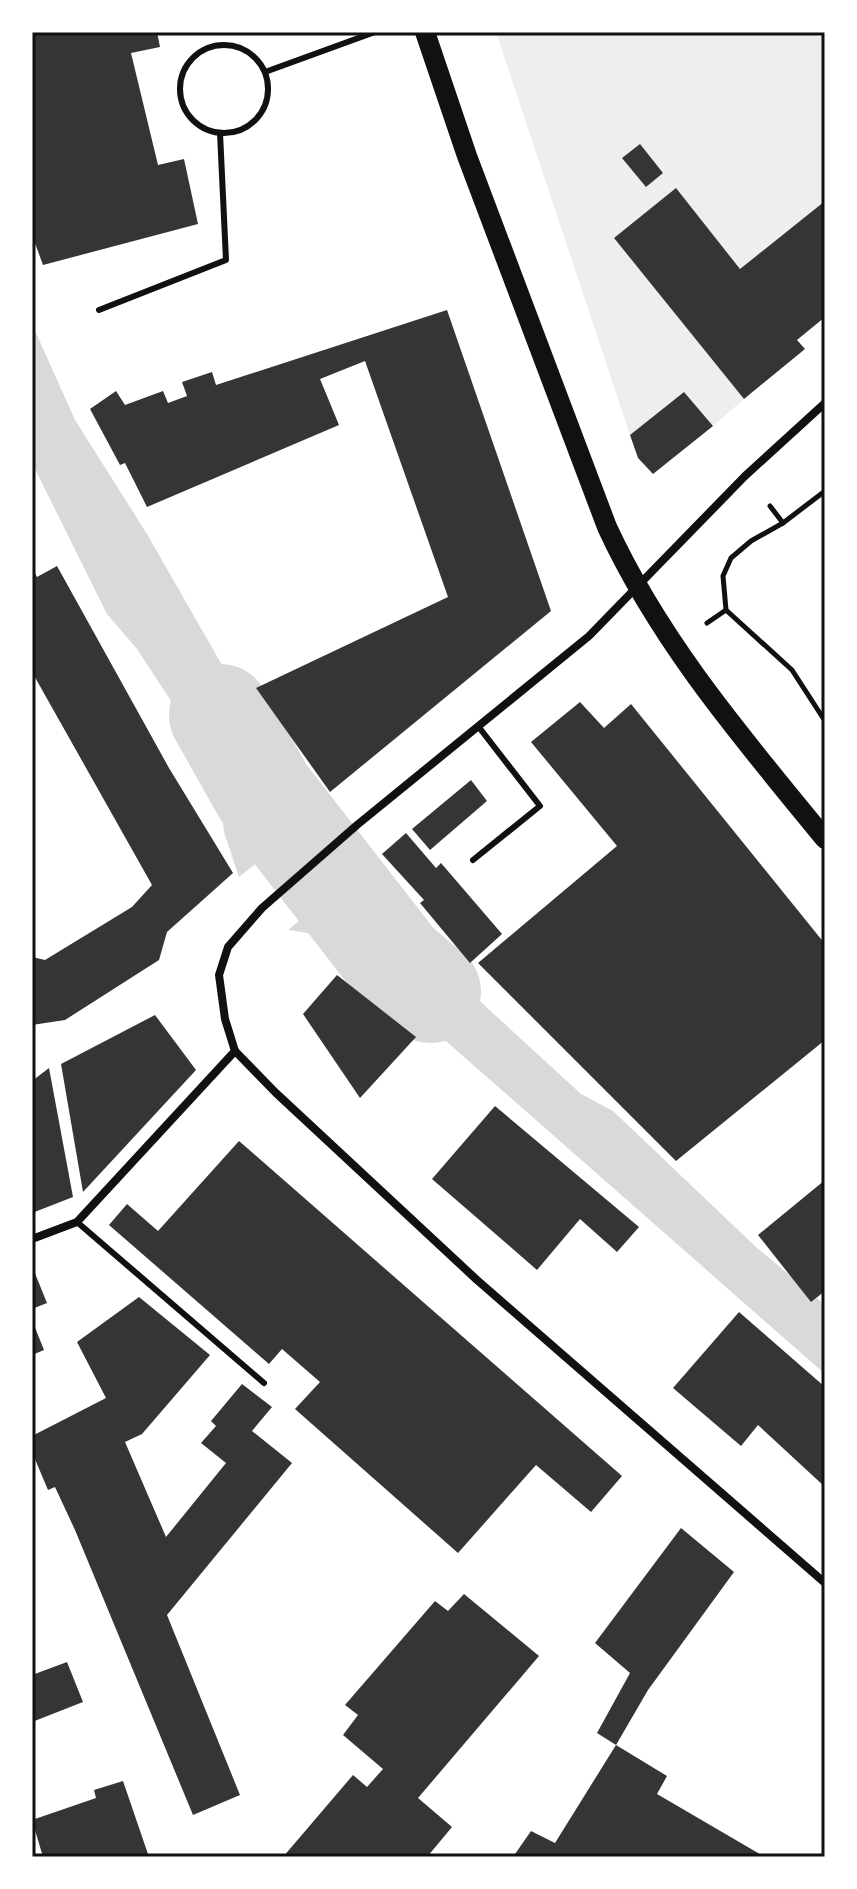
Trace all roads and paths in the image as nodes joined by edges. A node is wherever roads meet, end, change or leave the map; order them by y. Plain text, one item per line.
1 (375, 32) edge
2 (425, 32) edge
3 (265, 72) junction
4 (220, 133) junction
5 (99, 310) dead end
6 (825, 403) edge
7 (825, 491) edge
8 (770, 506) dead end
9 (783, 523) junction
10 (634, 586) junction
11 (726, 610) junction
12 (704, 625) dead end
13 (825, 721) edge
14 (478, 726) junction
15 (825, 839) edge
16 (473, 860) dead end
17 (235, 1051) junction
18 (77, 1222) junction
19 (32, 1239) edge
20 (264, 1383) dead end
21 (825, 1583) edge

1 - 3 lane
2 - 10 main road
3 - 4 lane
3 - 4 lane
4 - 5 lane
6 - 10 street
7 - 9 path
8 - 9 path
9 - 11 path
10 - 14 street
10 - 15 main road
11 - 12 path
11 - 13 path
14 - 16 lane
14 - 17 street
17 - 18 street
17 - 21 street
18 - 19 street
18 - 20 lane

